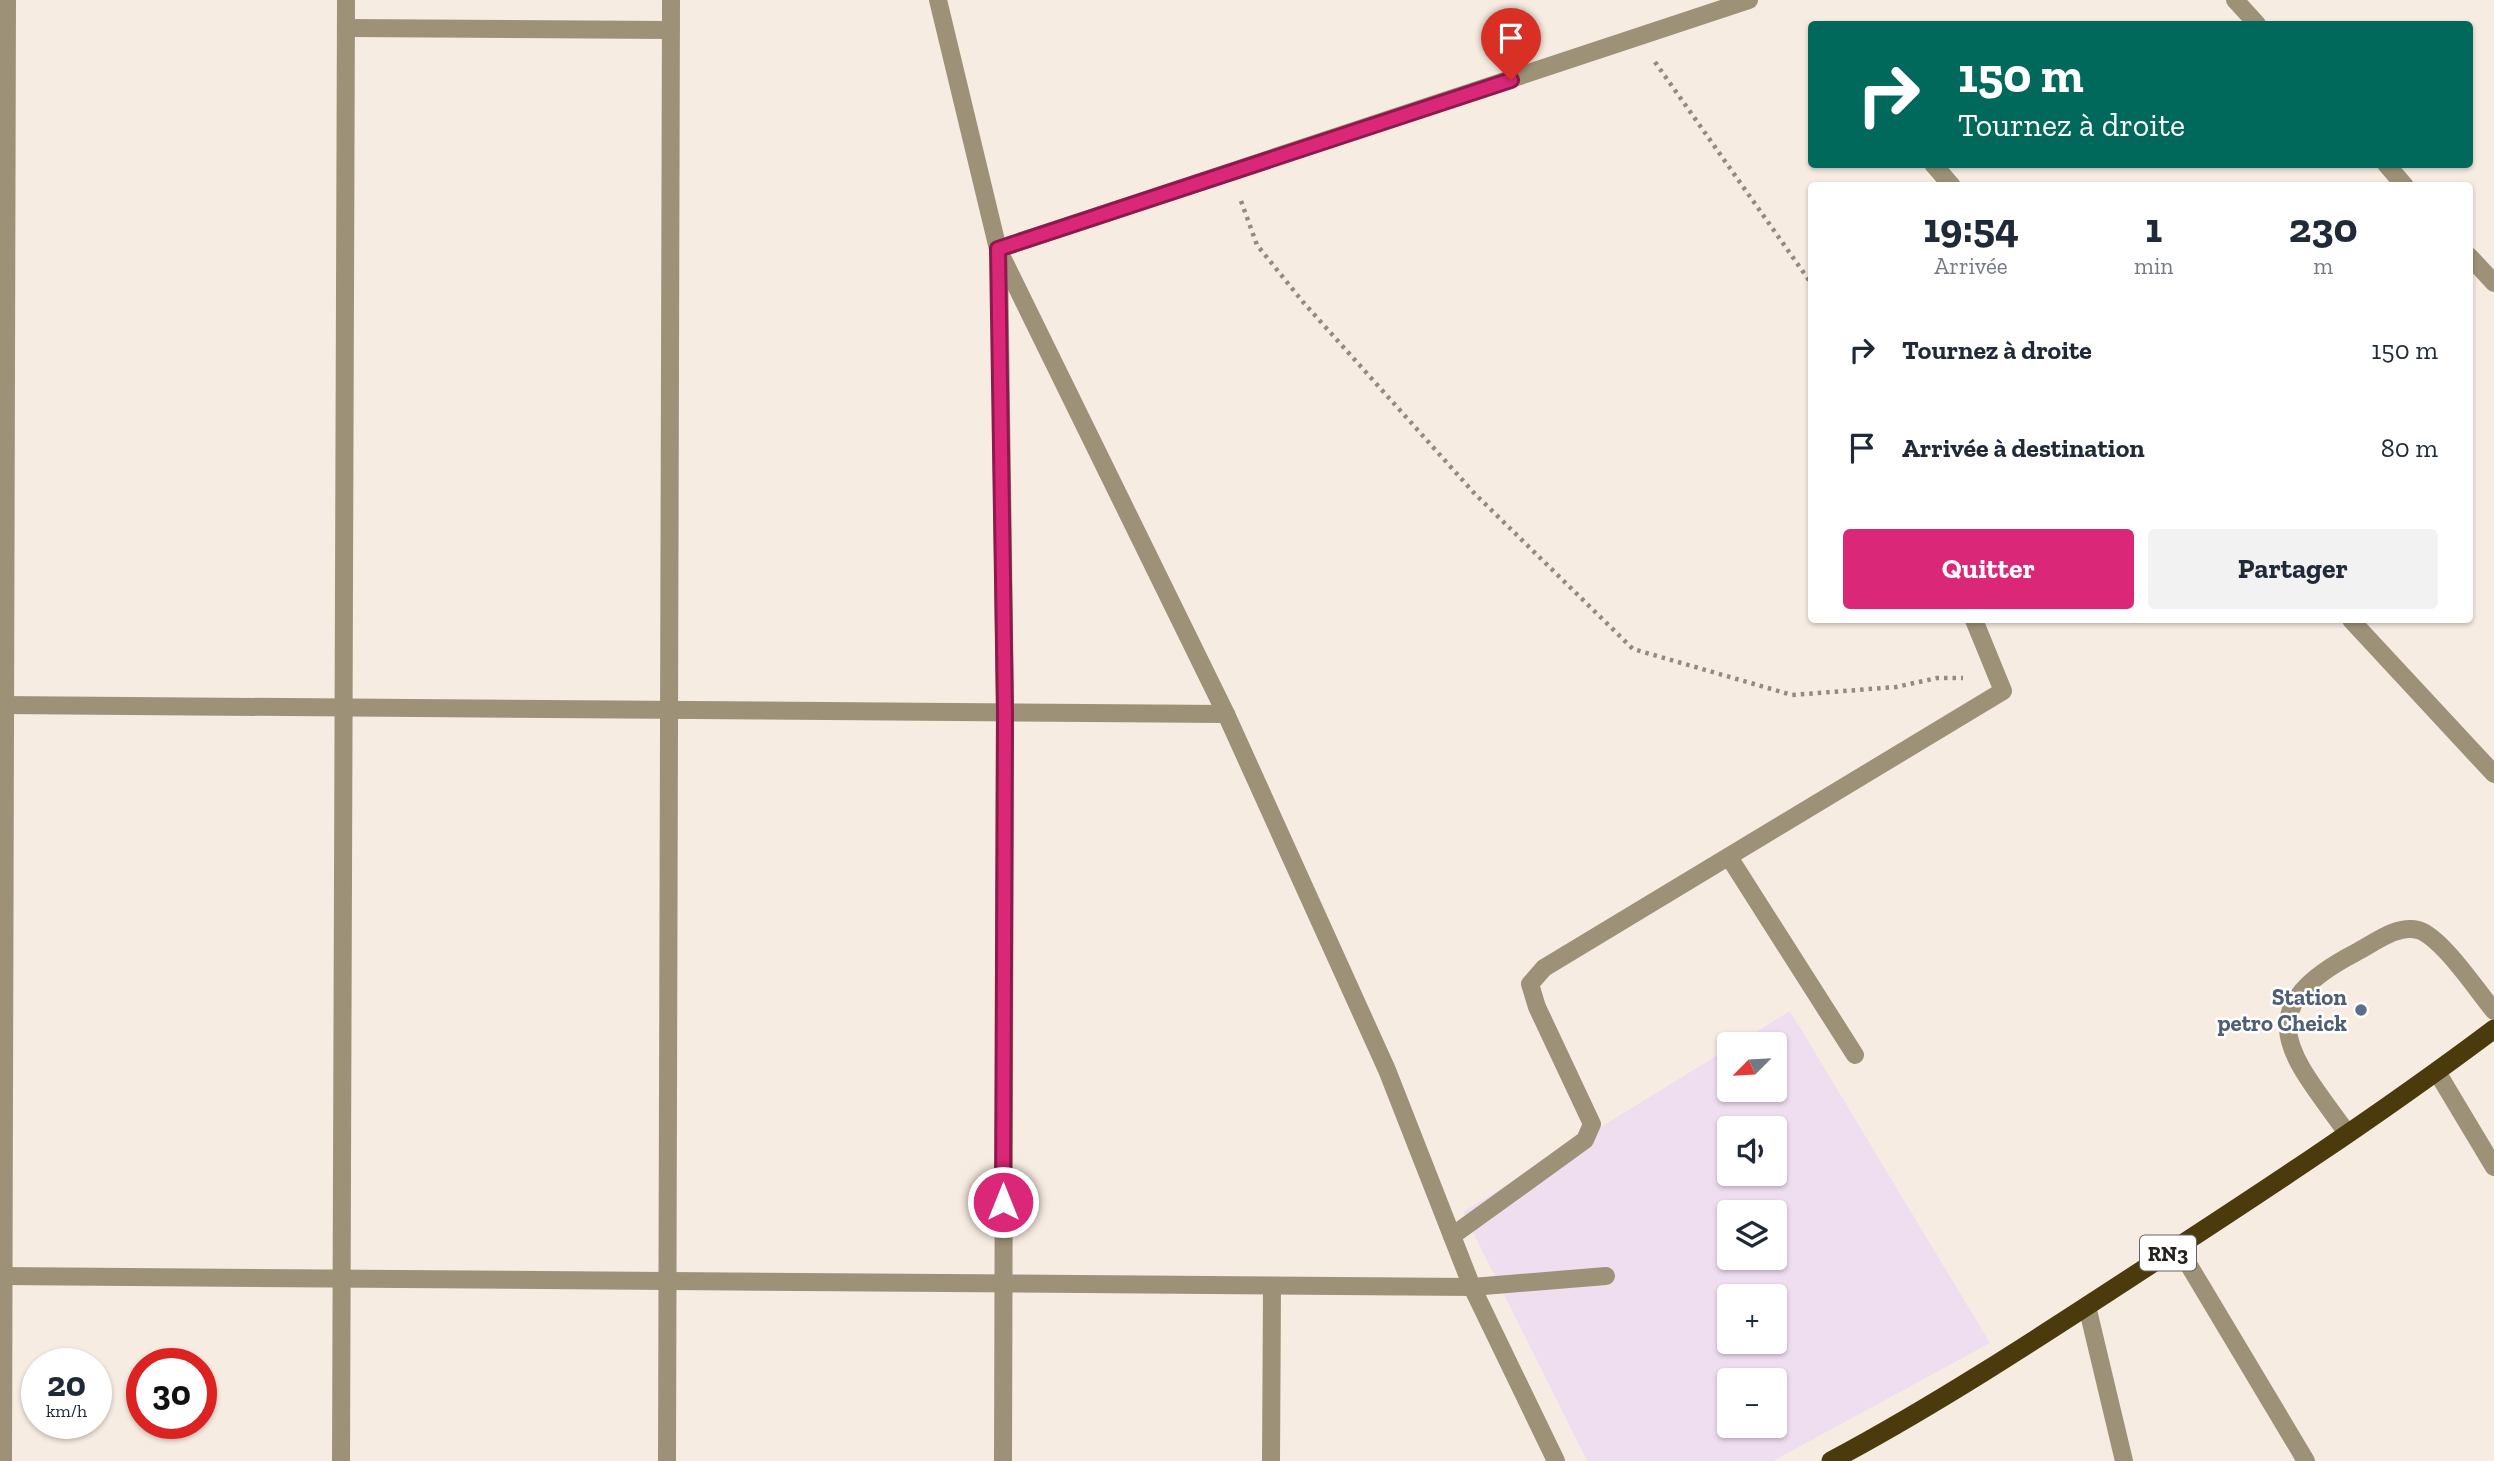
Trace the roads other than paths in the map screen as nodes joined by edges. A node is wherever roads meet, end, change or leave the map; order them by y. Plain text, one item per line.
1 (7, 0) edge
2 (346, 0) edge
3 (671, 0) edge
4 (938, 0) edge
5 (1749, 0) edge
6 (2235, 0) edge
7 (2254, 21) edge
8 (346, 28) junction
9 (671, 30) junction
10 (1936, 168) edge
11 (2389, 168) edge
12 (1949, 182) edge
13 (2402, 182) edge
14 (998, 249) junction
15 (2473, 260) edge
16 (2494, 283) edge
17 (1975, 623) edge
18 (2354, 623) edge
19 (3, 705) edge
20 (344, 707) junction
21 (670, 710) junction
22 (1005, 712) junction
23 (1226, 714) junction
24 (2494, 774) edge
25 (1728, 857) junction
26 (2494, 1012) edge
27 (2494, 1029) edge
28 (1855, 1055) dead end
29 (2437, 1072) junction
30 (2347, 1133) junction
31 (2494, 1167) edge
32 (1452, 1236) junction
33 (2178, 1247) junction
34 (2, 1276) edge
35 (1606, 1276) dead end
36 (342, 1279) junction
37 (668, 1281) junction
38 (1003, 1284) junction
39 (1272, 1286) junction
40 (1472, 1287) junction
41 (2087, 1306) junction
42 (3, 1461) edge
43 (341, 1461) edge
44 (667, 1461) edge
45 (1003, 1461) edge
46 (1271, 1461) edge
47 (1556, 1461) edge
48 (1831, 1461) edge
49 (2124, 1461) edge
50 (2306, 1461) edge

1 - 19 street
2 - 8 street
3 - 9 street
4 - 14 street
5 - 14 street
6 - 7 street
8 - 9 street
8 - 20 street
9 - 21 street
10 - 12 street
11 - 13 street
14 - 22 street
14 - 23 street
15 - 16 street
17 - 25 street
18 - 24 street
19 - 20 street
19 - 34 street
20 - 21 street
20 - 36 street
21 - 22 street
21 - 37 street
22 - 23 street
22 - 38 street
23 - 32 street
25 - 28 street
25 - 32 street
26 - 30 street
27 - 29 highway, RN3
29 - 30 highway, RN3
29 - 31 street
30 - 33 highway, RN3
32 - 40 street
33 - 41 highway, RN3
33 - 50 street
34 - 36 street
34 - 42 street
35 - 40 street
36 - 37 street
36 - 43 street
37 - 38 street
37 - 44 street
38 - 39 street
38 - 45 street
39 - 40 street
39 - 46 street
40 - 47 street
41 - 48 highway, RN3
41 - 49 street

